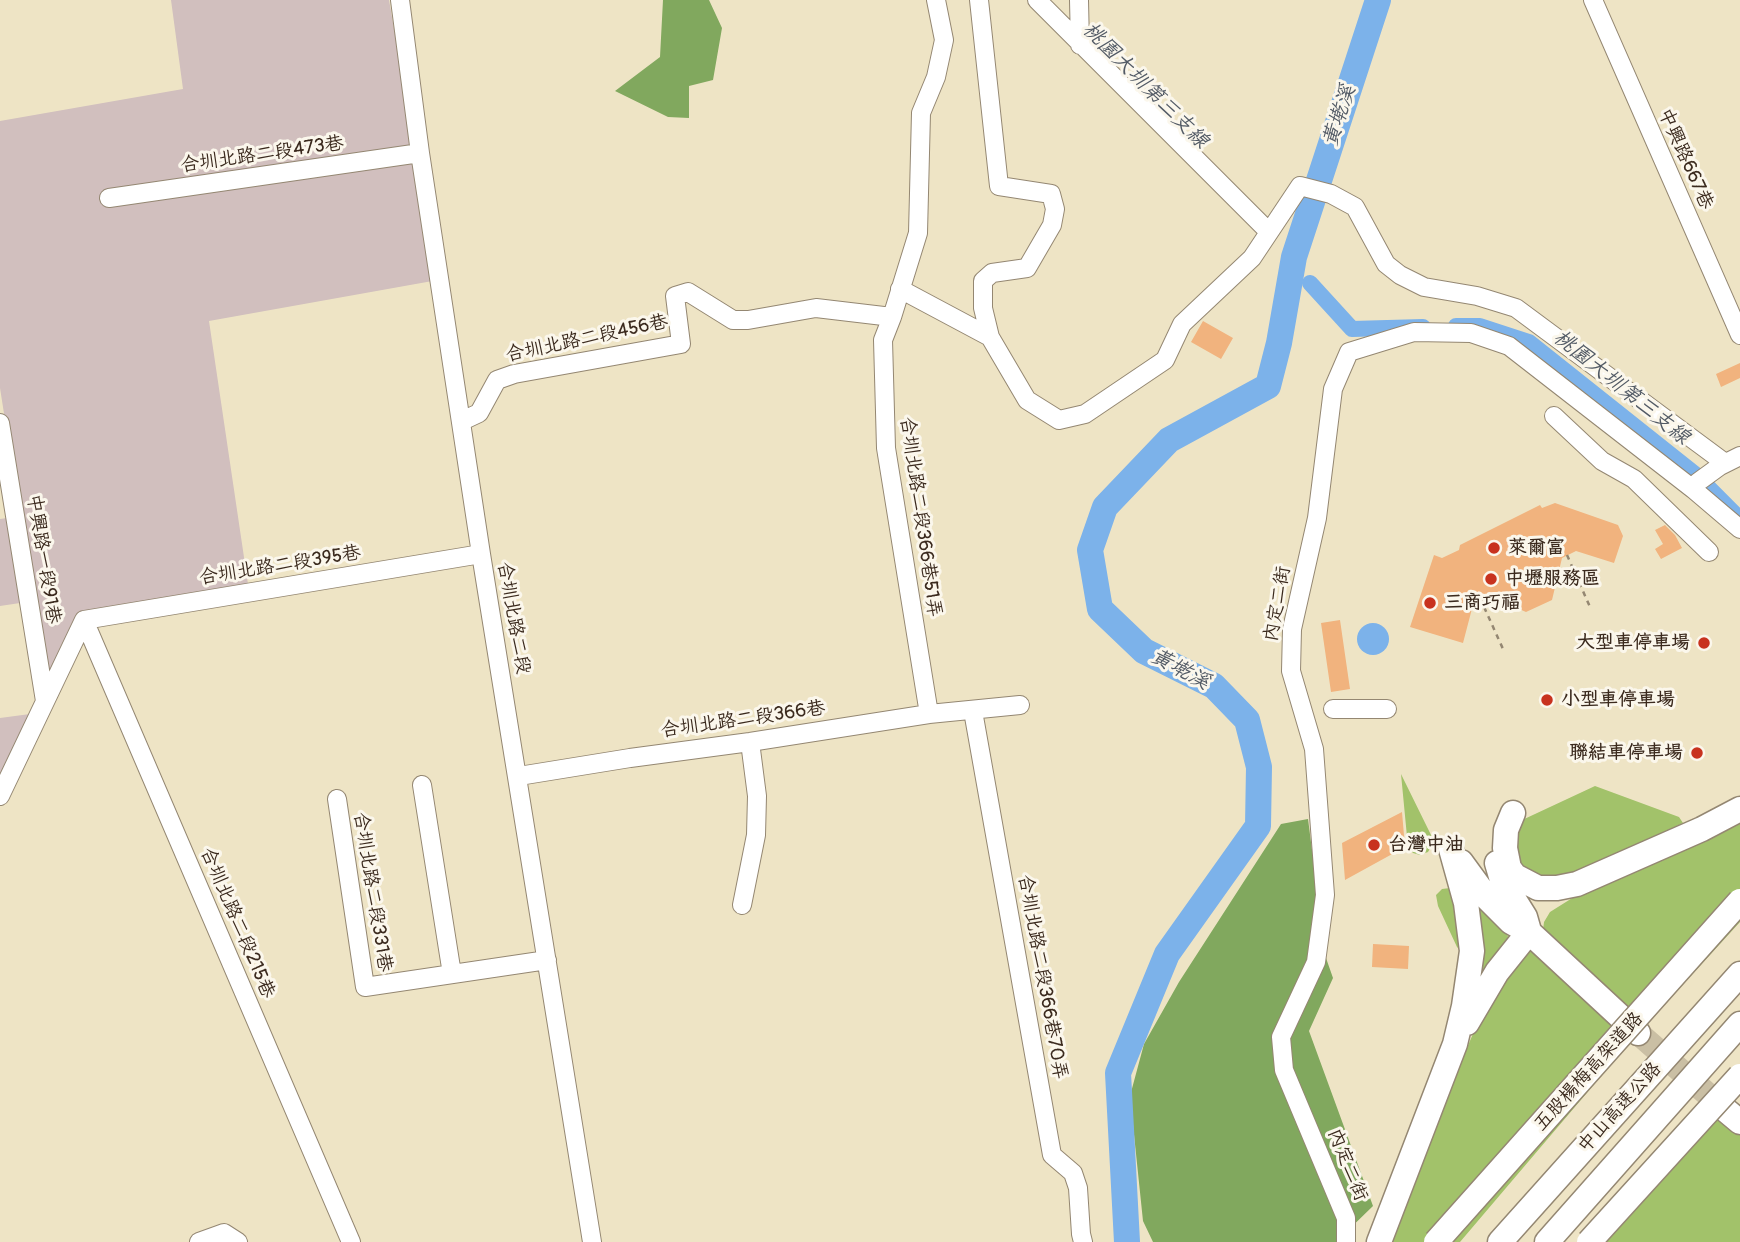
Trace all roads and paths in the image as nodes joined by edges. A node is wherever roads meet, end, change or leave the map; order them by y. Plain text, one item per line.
1 (400, 0) edge
2 (936, 0) edge
3 (979, 0) edge
4 (1037, 0) edge
5 (1079, 0) edge
6 (1594, 0) edge
7 (1080, 46) junction
8 (420, 153) junction
9 (109, 198) dead end
10 (1269, 232) junction
11 (900, 289) junction
12 (892, 317) junction
13 (1740, 335) edge
14 (990, 337) junction
15 (1553, 416) dead end
16 (462, 421) junction
17 (0, 424) edge
18 (1728, 462) edge
19 (1696, 485) junction
20 (1740, 529) edge
21 (1709, 552) dead end
22 (481, 554) junction
23 (1567, 555) dead end
24 (1480, 598) dead end
25 (1590, 607) dead end
26 (85, 620) junction
27 (1503, 649) dead end
28 (45, 701) junction
29 (1020, 705) dead end
30 (1332, 709) dead end
31 (1387, 709) dead end
32 (973, 710) junction
33 (929, 714) junction
34 (750, 742) junction
35 (519, 776) junction
36 (422, 785) dead end
37 (0, 796) edge
38 (337, 799) dead end
39 (1740, 808) edge
40 (1740, 901) edge
41 (742, 905) dead end
42 (1530, 932) junction
43 (547, 960) junction
44 (452, 974) junction
45 (1740, 974) edge
46 (1740, 1024) edge
47 (1638, 1033) tunnel mouth
48 (1455, 1044) junction
49 (1740, 1076) edge
50 (199, 1242) edge
51 (239, 1242) edge
52 (351, 1242) edge
53 (592, 1242) edge
54 (1083, 1242) edge
55 (1346, 1242) edge
56 (1379, 1242) edge
57 (1436, 1242) edge
58 (1500, 1242) edge
59 (1546, 1242) edge
60 (1589, 1242) edge

1 - 8 street, 合圳北路二段
2 - 11 street, 合圳北路二段366巷51弄
3 - 14 street
4 - 7 street
5 - 7 street
6 - 13 street, 中興路667巷
7 - 10 street
8 - 9 street, 合圳北路二段473巷
8 - 16 street, 合圳北路二段
10 - 14 street
10 - 18 street
11 - 12 street, 合圳北路二段366巷51弄
11 - 14 street
12 - 16 street, 合圳北路二段456巷
12 - 33 street, 合圳北路二段366巷51弄
15 - 21 street
16 - 22 street, 合圳北路二段
17 - 28 street, 中興路一段91巷
18 - 19 street
19 - 20 street, 內定二街
19 - 55 street, 內定二街
22 - 26 street, 合圳北路二段395巷
22 - 35 street, 合圳北路二段
23 - 25 path
24 - 27 path
26 - 28 street
26 - 52 street, 合圳北路二段215巷
28 - 37 street
29 - 32 street, 合圳北路二段366巷
30 - 31 street
32 - 33 street, 合圳北路二段366巷
32 - 54 street, 合圳北路二段366巷70弄
33 - 34 street, 合圳北路二段366巷
34 - 35 street, 合圳北路二段366巷
34 - 41 street
35 - 43 street, 合圳北路二段
36 - 44 street
38 - 44 street, 合圳北路二段331巷
39 - 42 highway
40 - 57 highway, 五股楊梅高架道路, bridge
42 - 47 highway
42 - 48 highway
42 - 48 highway
43 - 44 street, 合圳北路二段331巷
43 - 53 street, 合圳北路二段
45 - 58 highway, 中山高速公路
46 - 59 highway, 中山高速公路
48 - 56 highway
49 - 60 highway, bridge
50 - 51 street

